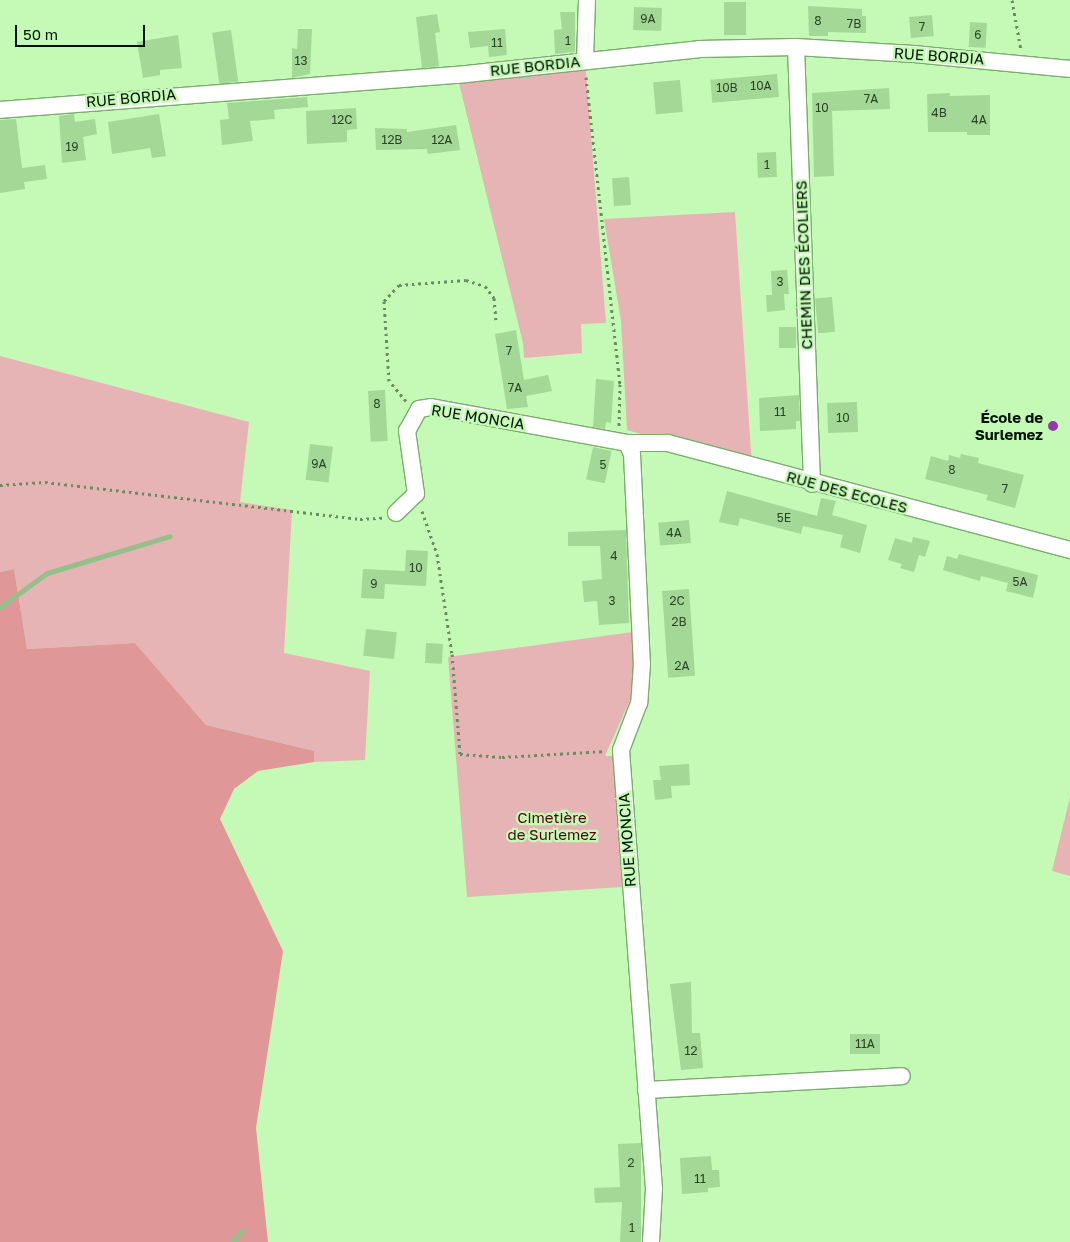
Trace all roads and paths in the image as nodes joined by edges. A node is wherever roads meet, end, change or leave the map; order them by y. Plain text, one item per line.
1 (587, 0) edge
2 (1012, 0) edge
3 (796, 47) junction
4 (585, 60) junction
5 (1023, 63) junction
6 (1070, 68) edge
7 (0, 110) edge
8 (496, 320) dead end
9 (416, 413) junction
10 (625, 442) junction
11 (812, 484) junction
12 (0, 485) edge
13 (416, 494) junction
14 (396, 513) joint
15 (1070, 550) edge
16 (621, 750) junction
17 (902, 1076) dead end
18 (646, 1090) junction
19 (651, 1242) edge

1 - 4 street
2 - 5 path
3 - 4 street, RUE BORDIA
3 - 5 street, RUE BORDIA
3 - 11 street, CHEMIN DES ÉCOLIERS
4 - 7 street, RUE BORDIA
4 - 10 path
5 - 6 street, RUE BORDIA
8 - 9 path
9 - 10 street, RUE MONCIA
9 - 13 street, RUE MONCIA
10 - 11 street, RUE DES ECOLES
10 - 16 street, RUE MONCIA
11 - 15 street, RUE DES ECOLES
12 - 14 path
13 - 14 street
13 - 16 path
16 - 18 street, RUE MONCIA
17 - 18 street
18 - 19 street, RUE MONCIA

